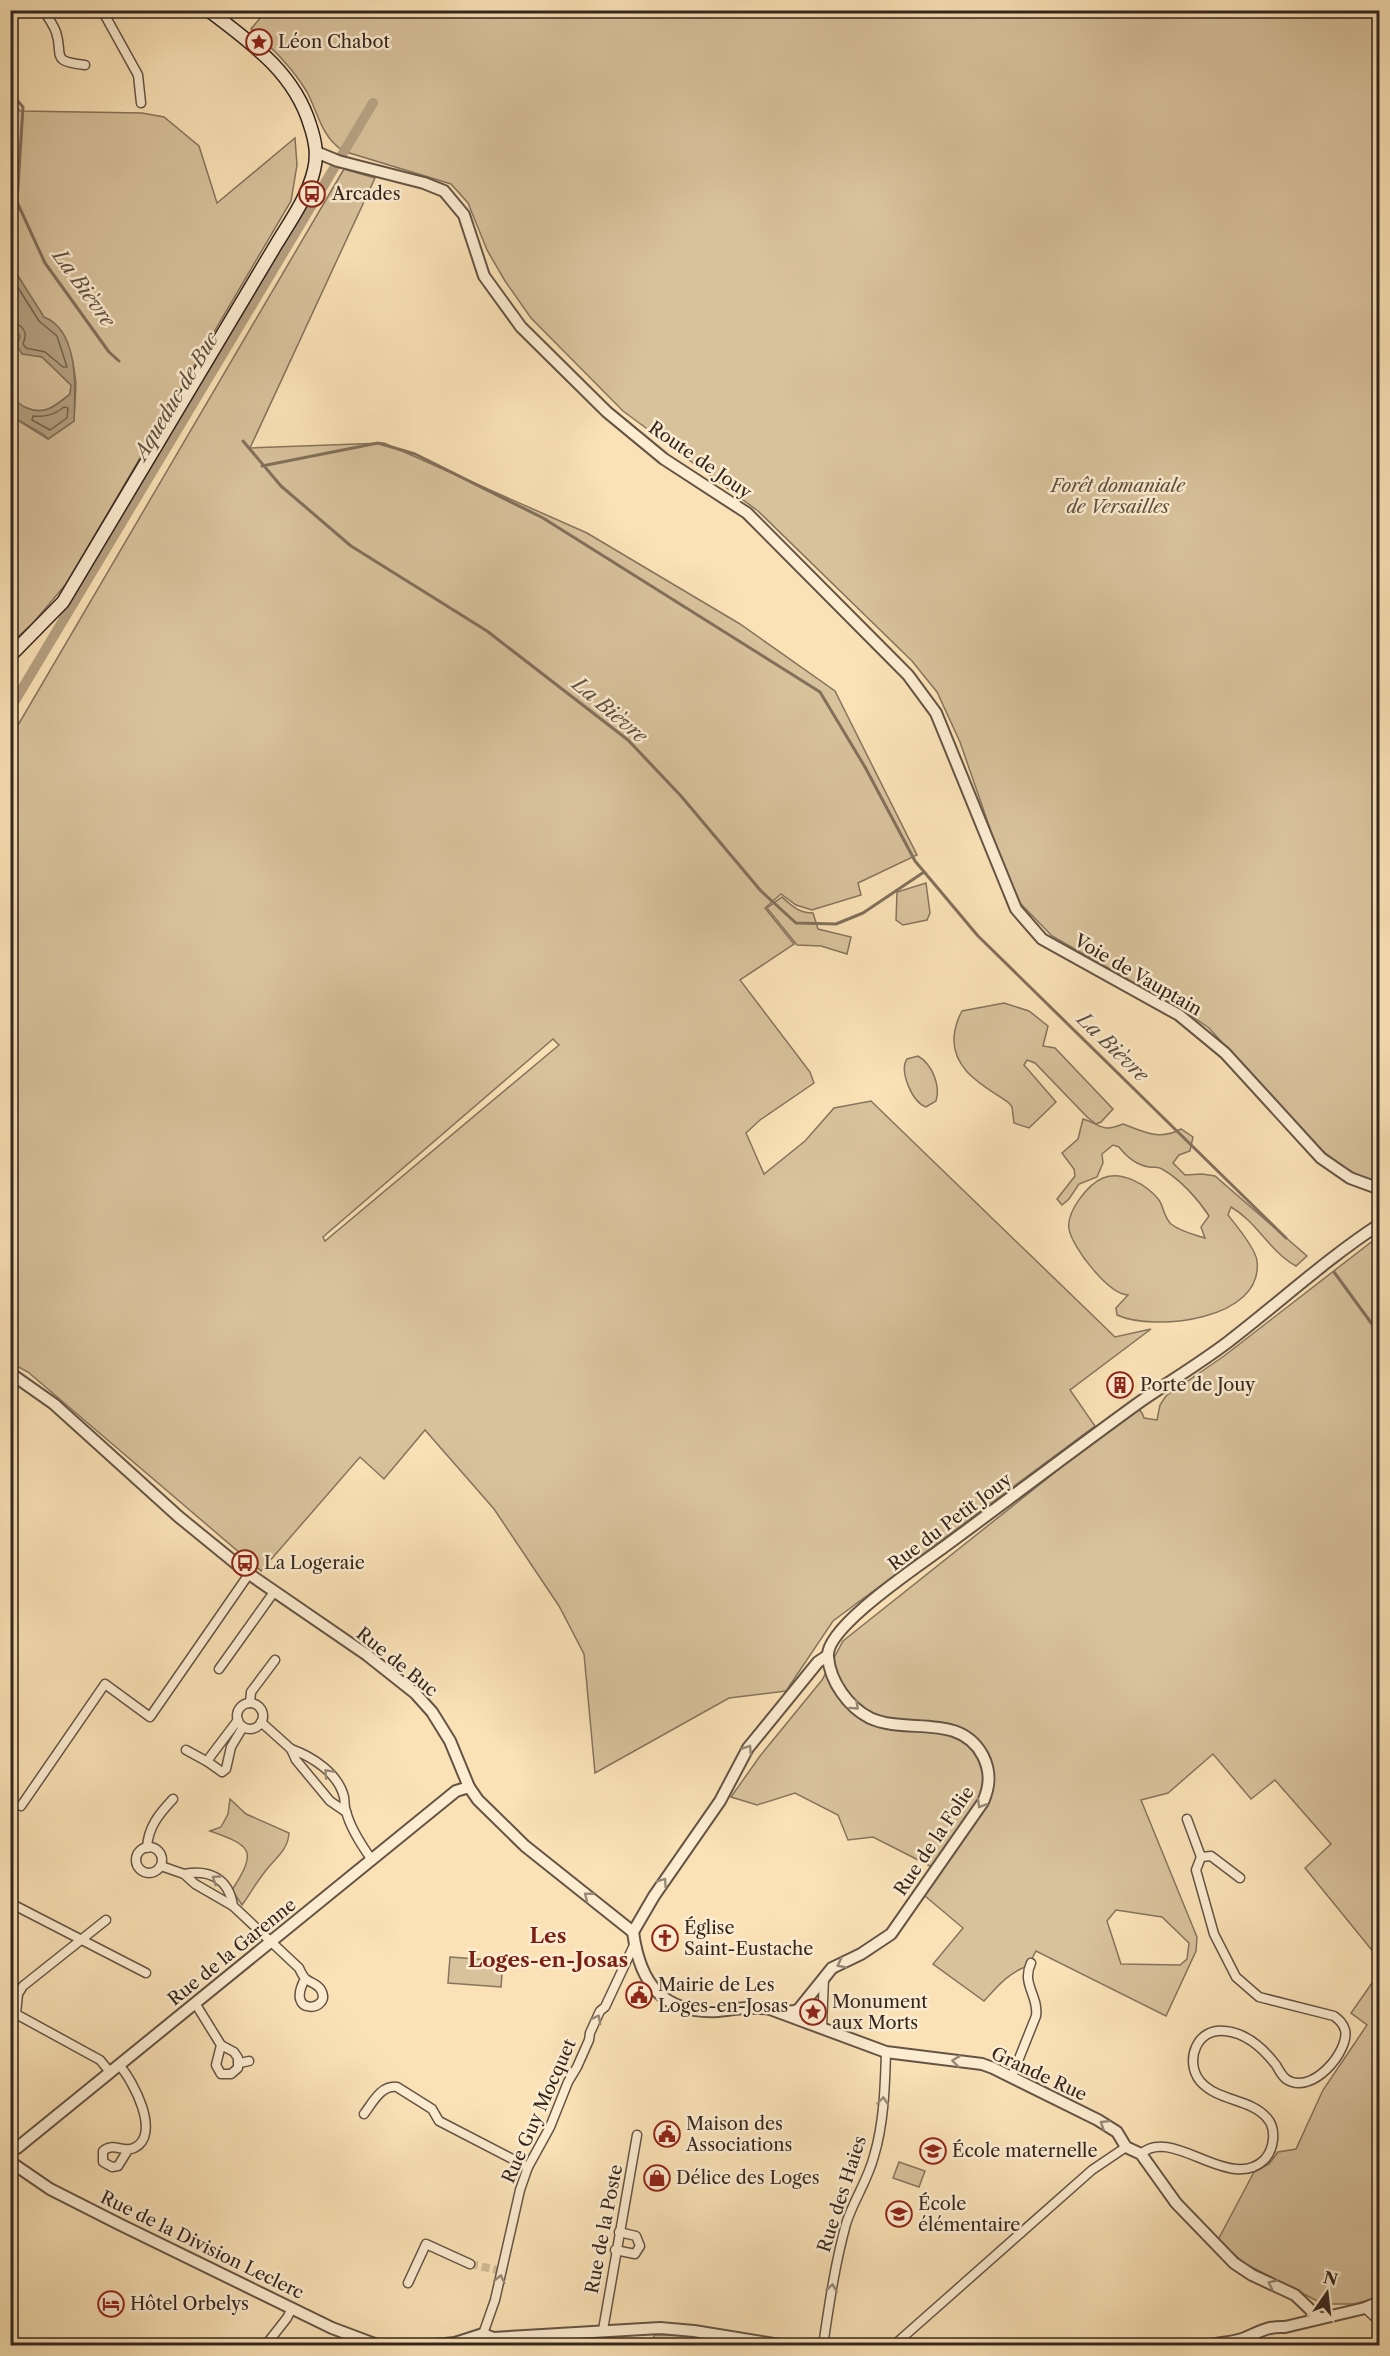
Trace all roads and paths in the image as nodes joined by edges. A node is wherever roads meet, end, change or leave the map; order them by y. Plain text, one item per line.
1 (43, 10) edge
2 (102, 10) edge
3 (208, 10) edge
4 (85, 65) dead end
5 (141, 103) dead end
6 (316, 152) junction
7 (10, 656) edge
8 (986, 840) joint
9 (1380, 1189) edge
10 (1380, 1224) edge
11 (10, 1373) edge
12 (249, 1574) junction
13 (274, 1592) junction
14 (827, 1656) junction
15 (275, 1660) dead end
16 (219, 1669) dead end
17 (250, 1703) junction
18 (261, 1722) junction
19 (240, 1723) junction
20 (186, 1749) dead end
21 (291, 1749) junction
22 (208, 1762) junction
23 (469, 1787) junction
24 (173, 1799) dead end
25 (21, 1806) dead end
26 (346, 1812) junction
27 (1187, 1819) dead end
28 (147, 1848) junction
29 (1201, 1857) junction
30 (372, 1860) junction
31 (161, 1866) junction
32 (184, 1874) junction
33 (1240, 1878) dead end
34 (10, 1903) edge
35 (233, 1906) junction
36 (106, 1920) dead end
37 (634, 1938) junction
38 (81, 1940) junction
39 (271, 1943) junction
40 (1031, 1963) dead end
41 (146, 1973) dead end
42 (824, 1976) junction
43 (304, 1978) dead end
44 (195, 2003) junction
45 (783, 2012) junction
46 (13, 2016) edge
47 (822, 2027) junction
48 (221, 2045) junction
49 (886, 2052) junction
50 (249, 2061) dead end
51 (240, 2063) junction
52 (114, 2068) junction
53 (1014, 2072) junction
54 (364, 2114) dead end
55 (637, 2135) dead end
56 (14, 2146) edge
57 (1126, 2146) junction
58 (128, 2150) dead end
59 (1141, 2154) junction
60 (13, 2165) edge
61 (528, 2167) junction
62 (619, 2232) junction
63 (615, 2250) junction
64 (470, 2264) tunnel mouth
65 (408, 2283) dead end
66 (1380, 2302) edge
67 (292, 2308) junction
68 (1365, 2308) junction
69 (1319, 2318) junction
70 (1380, 2322) edge
71 (603, 2330) junction
72 (483, 2334) junction
73 (265, 2346) edge
74 (380, 2346) edge
75 (424, 2346) edge
76 (786, 2346) edge
77 (823, 2346) edge
78 (894, 2346) edge
79 (1208, 2346) edge

1 - 4 street
2 - 5 street
3 - 6 main road
6 - 7 main road
6 - 8 street, Route de Jouy
8 - 9 street, Voie de Vauptain
10 - 14 street, Rue du Petit Jouy
11 - 12 street, Rue de Buc
12 - 13 street, Rue de Buc
12 - 25 street
13 - 16 street
13 - 23 street, Rue de Buc
37 -> 14 street, Rue du Petit Jouy
14 -> 42 street, Rue de la Folie
15 - 17 street
17 - 18 street
17 - 19 street
18 - 19 street
18 - 21 street
19 - 22 street
19 - 22 street
20 - 22 street
21 - 26 street
26 -> 21 street
23 - 30 street, Rue de la Garenne
37 -> 23 street, Rue de Buc
24 - 28 street
26 - 30 street
27 - 29 street
28 - 31 street
28 - 31 street
29 - 33 street
29 - 59 street
30 - 39 street, Rue de la Garenne
31 - 32 street
32 - 35 street
35 -> 32 street
34 - 38 street
35 - 39 street
36 - 38 street
37 - 45 street, Grande Rue
61 -> 37 street, Rue Guy Mocquet
38 - 41 street
38 - 46 street
39 - 43 street
39 - 44 street, Rue de la Garenne
40 - 53 street
42 - 45 street, Rue de la Folie
42 - 47 street
44 - 48 street
44 - 52 street, Rue de la Garenne
45 - 47 street, Grande Rue
46 - 52 street
47 - 49 street, Grande Rue
48 - 51 street
48 - 51 street
53 -> 49 street, Grande Rue
77 -> 49 street, Rue des Haies
50 - 51 street
52 - 56 street, Rue de la Garenne
52 - 58 street
57 -> 53 street, Grande Rue
54 - 61 street
55 - 62 street, Rue de la Poste
56 - 60 street
57 - 59 street, Grande Rue
57 - 78 street
69 -> 59 street, Grande Rue
60 - 67 street, Rue de la Division Leclerc
72 -> 61 street, Rue Guy Mocquet
62 - 63 street, Rue de la Poste
62 - 63 street
63 - 71 street, Rue de la Poste
64 - 65 street
66 - 68 street
67 - 73 street
67 - 74 street, Rue de la Division Leclerc
68 - 69 street
68 - 70 street
69 - 79 street
71 - 72 street
71 - 76 street
72 - 75 street

